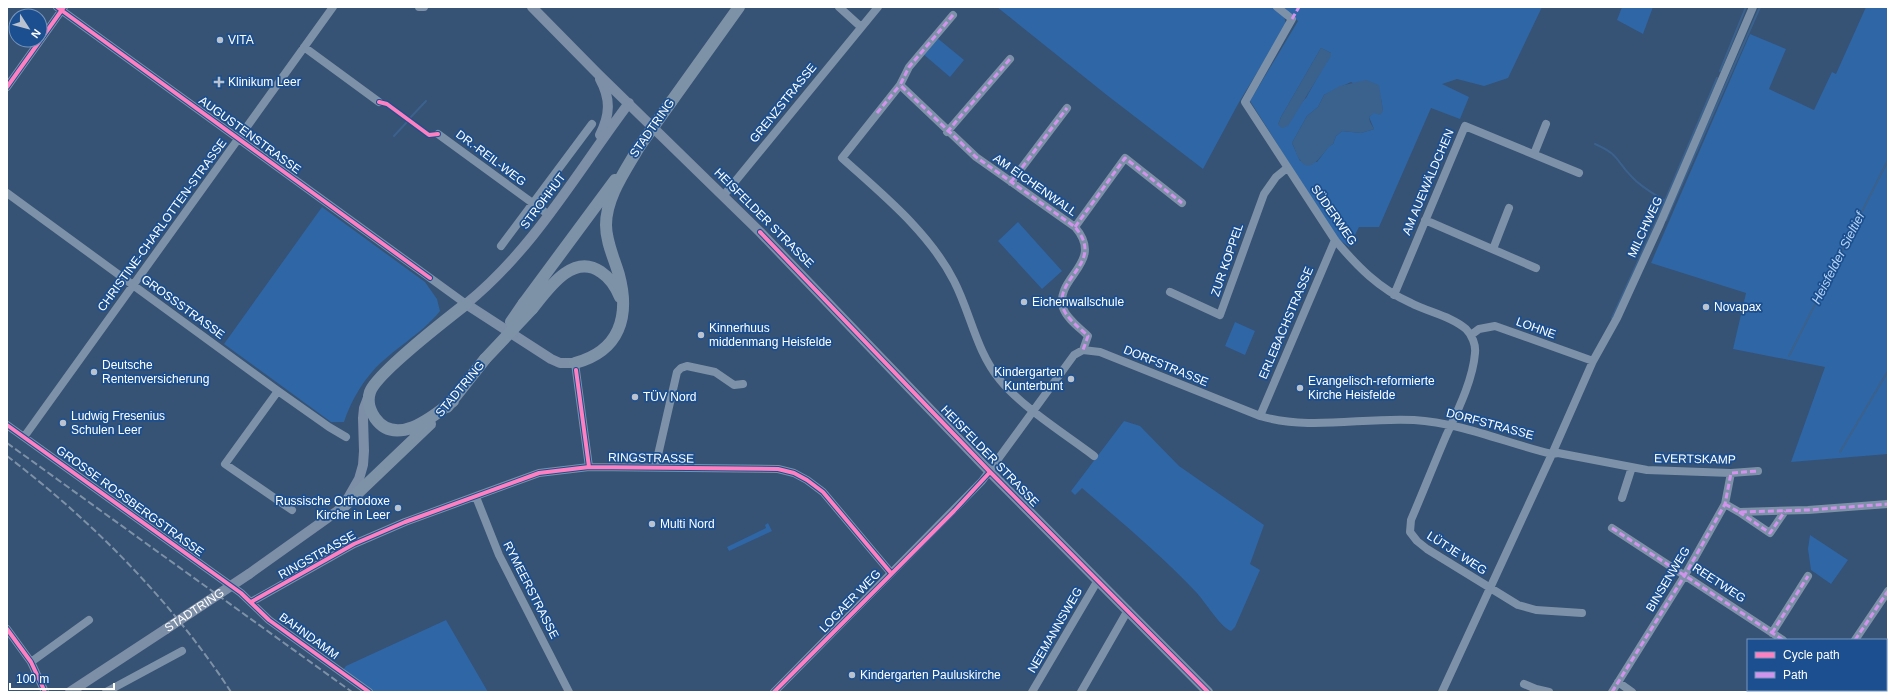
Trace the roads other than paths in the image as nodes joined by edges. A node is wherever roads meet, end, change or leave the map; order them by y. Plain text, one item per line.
1 (333, 7) edge
2 (419, 7) edge
3 (424, 7) edge
4 (532, 7) edge
5 (739, 7) edge
6 (839, 7) edge
7 (878, 7) edge
8 (1277, 7) edge
9 (1753, 7) edge
10 (61, 8) edge
11 (952, 15) dead end
12 (860, 27) junction
13 (304, 47) junction
14 (1010, 59) dead end
15 (597, 73) junction
16 (900, 85) junction
17 (7, 87) edge
18 (379, 102) dead end
19 (629, 103) junction
20 (1067, 108) dead end
21 (592, 124) dead end
22 (1546, 124) dead end
23 (948, 132) junction
24 (438, 134) dead end
25 (239, 139) junction
26 (639, 147) junction
27 (1534, 154) junction
28 (588, 161) junction
29 (1287, 168) junction
30 (1579, 173) dead end
31 (1012, 182) junction
32 (7, 193) edge
33 (724, 195) junction
34 (1182, 203) dead end
35 (533, 204) junction
36 (1509, 208) dead end
37 (548, 215) junction
38 (1425, 220) junction
39 (1075, 227) junction
40 (1335, 240) junction
41 (501, 246) dead end
42 (1493, 249) junction
43 (1536, 268) dead end
44 (133, 286) junction
45 (1170, 292) dead end
46 (1394, 295) junction
47 (466, 304) junction
48 (528, 306) junction
49 (623, 312) junction
50 (1471, 335) junction
51 (1083, 350) junction
52 (1593, 361) junction
53 (576, 363) junction
54 (743, 384) dead end
55 (278, 391) junction
56 (370, 392) junction
57 (453, 401) junction
58 (1034, 410) junction
59 (1260, 416) junction
60 (7, 425) edge
61 (1452, 425) junction
62 (24, 437) junction
63 (346, 437) dead end
64 (1552, 454) junction
65 (1094, 456) dead end
66 (589, 467) junction
67 (1632, 467) junction
68 (655, 468) junction
69 (1758, 471) dead end
70 (990, 472) junction
71 (1731, 473) junction
72 (476, 497) junction
73 (1622, 498) dead end
74 (1725, 504) junction
75 (1888, 504) edge
76 (343, 507) junction
77 (292, 510) dead end
78 (1785, 511) junction
79 (1739, 512) junction
80 (1612, 528) dead end
81 (891, 573) junction
82 (1685, 576) junction
83 (1808, 576) dead end
84 (1098, 580) junction
85 (1491, 590) junction
86 (1888, 592) edge
87 (240, 593) joint
88 (251, 602) junction
89 (1128, 610) junction
90 (1582, 613) dead end
91 (89, 620) dead end
92 (7, 629) edge
93 (1772, 633) junction
94 (1781, 639) edge
95 (1856, 639) edge
96 (182, 651) dead end
97 (31, 662) junction
98 (1618, 682) junction
99 (1524, 684) dead end
100 (1536, 690) edge
101 (42, 691) edge
102 (70, 692) edge
103 (106, 692) edge
104 (369, 692) edge
105 (569, 692) edge
106 (774, 692) edge
107 (1032, 692) edge
108 (1081, 692) edge
109 (1208, 692) edge
110 (1442, 692) edge
111 (1549, 692) edge
112 (1612, 692) edge
113 (1632, 692) edge

1 - 13 street, CHRISTINE-CHARLOTTEN-STRASSE
2 - 3 street
4 - 15 main road, HEISFELDER STRASSE
5 - 26 highway, STADTRING, bridge
6 - 12 street
7 - 12 street, GRENZSTRASSE
8 - 29 street, SÜDERWEG
9 - 52 street, MILCHWEG
10 - 17 street
10 - 25 street, AUGUSTENSTRASSE
11 - 16 street
12 - 33 street, GRENZSTRASSE
13 - 18 street
13 - 25 street, CHRISTINE-CHARLOTTEN-STRASSE
14 - 23 street
15 - 19 main road, HEISFELDER STRASSE
15 - 28 main road
16 - 23 street, AM EICHENWALL
16 - 58 street
19 - 28 main road, STROHHUT
19 - 33 main road, HEISFELDER STRASSE
20 - 31 street
21 - 35 street, STROHHUT
22 - 27 street
23 - 31 street, AM EICHENWALL
24 - 35 street, DR.-REIL-WEG
25 - 44 street, CHRISTINE-CHARLOTTEN-STRASSE
25 - 47 street, AUGUSTENSTRASSE
26 - 48 highway, STADTRING
26 - 49 highway
27 - 30 street, AM AUEWÄLDCHEN
27 - 38 street, AM AUEWÄLDCHEN
28 - 37 main road, STROHHUT
29 - 40 street, SÜDERWEG
29 - 45 street, ZUR KOPPEL
31 - 39 street, AM EICHENWALL
32 - 44 street, GROSSSTRASSE
33 - 70 main road, HEISFELDER STRASSE
34 - 39 street
35 - 37 street, DR.-REIL-WEG
35 - 41 street, STROHHUT
36 - 42 street
37 - 47 main road, STROHHUT
38 - 42 street
38 - 46 street, AM AUEWÄLDCHEN
39 - 51 street, AM EICHENWALL
40 - 46 street, SÜDERWEG
40 - 59 street, ERLEBACHSTRASSE
42 - 43 street
44 - 55 street, GROSSSTRASSE
44 - 62 street, CHRISTINE-CHARLOTTEN-STRASSE
46 - 50 street, SÜDERWEG
47 - 53 main road, AUGUSTENSTRASSE
47 - 56 highway
48 - 49 highway
48 - 57 highway, STADTRING, bridge
49 - 53 highway
50 - 52 street, LOHNE
50 - 61 street
51 - 58 street
51 - 59 street, DORFSTRASSE
52 - 64 street, MILCHWEG
53 - 66 street
54 - 68 street
55 - 63 street, GROSSSTRASSE
55 - 77 street
56 - 57 highway
56 - 76 main road
57 - 76 highway, STADTRING
58 - 65 street
58 - 70 street
59 - 61 street, DORFSTRASSE
60 - 62 street, GROSSE ROSSBERGSTRASSE
61 - 64 street, DORFSTRASSE
61 - 85 street, LÜTJE WEG
62 - 87 street, GROSSE ROSSBERGSTRASSE
64 - 67 street, EVERTSKAMP
64 - 85 street
66 - 68 street, RINGSTRASSE
66 - 72 street, RINGSTRASSE
67 - 71 street, EVERTSKAMP
67 - 73 street
68 - 81 street, RINGSTRASSE
69 - 71 street, EVERTSKAMP
70 - 81 street, LOGAER WEG
70 - 84 main road, HEISFELDER STRASSE
71 - 74 street, BINSENWEG
72 - 88 street, RINGSTRASSE
72 - 105 street, RYMEERSTRASSE
74 - 79 street
74 - 82 street, BINSENWEG
75 - 78 street
76 - 102 main road, STADTRING, bridge
78 - 79 street
78 - 79 street
80 - 82 street, REETWEG
81 - 106 street, LOGAER WEG
82 - 93 street, REETWEG
82 - 98 street, BINSENWEG
83 - 93 street
84 - 89 main road, HEISFELDER STRASSE
84 - 107 street, NEEMANNSWEG
85 - 90 street, LÜTJE WEG
85 - 110 street
86 - 95 street
87 - 88 street, BAHNDAMM
88 - 104 street, BAHNDAMM
89 - 108 street
89 - 109 main road, HEISFELDER STRASSE
91 - 97 street
92 - 97 street
93 - 94 street, REETWEG
96 - 103 street
97 - 101 street
98 - 112 street, BINSENWEG
98 - 113 street
99 - 100 street
100 - 111 street

